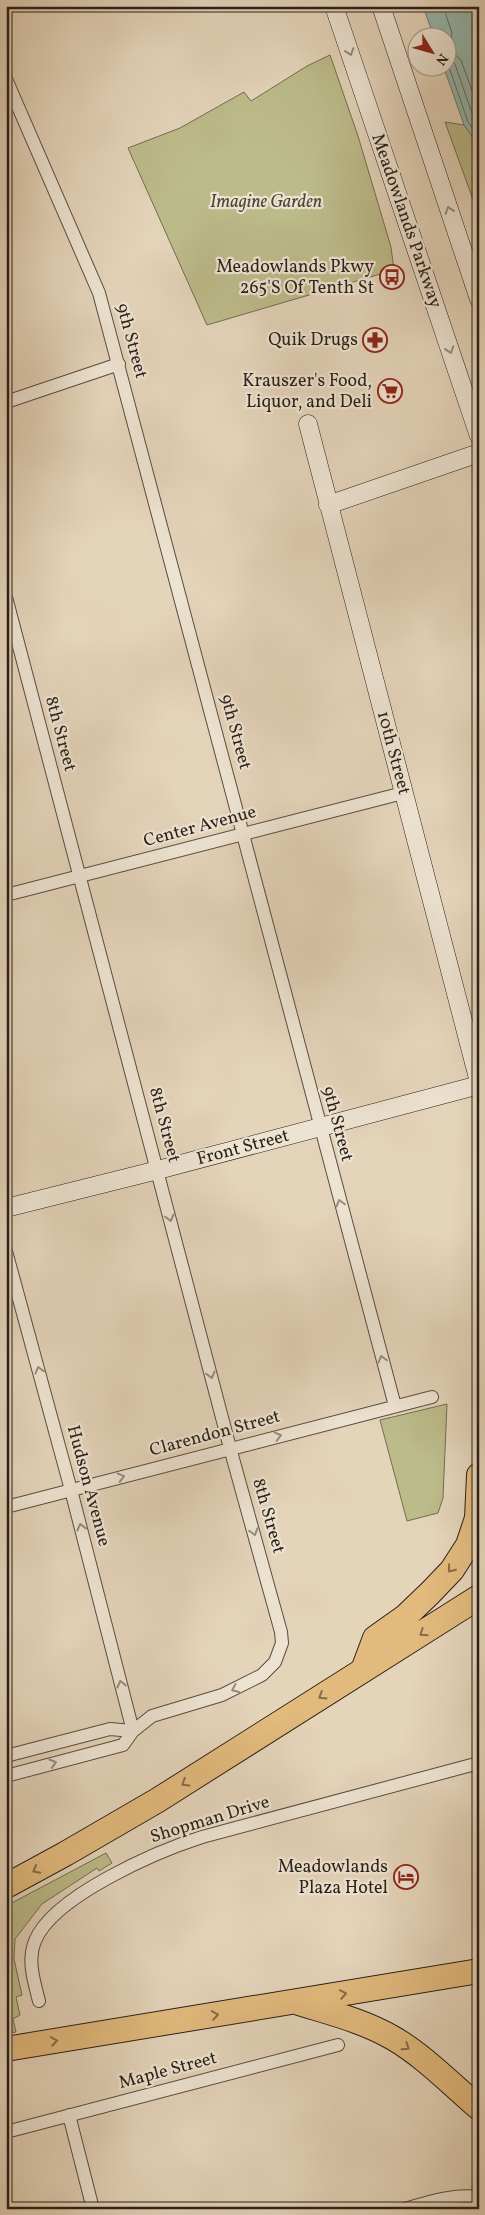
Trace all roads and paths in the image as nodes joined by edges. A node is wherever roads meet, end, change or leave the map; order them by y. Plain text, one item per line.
1 (334, 6) edge
2 (381, 6) edge
3 (6, 80) edge
4 (479, 299) edge
5 (119, 364) junction
6 (6, 402) edge
7 (308, 424) dead end
8 (479, 436) edge
9 (479, 453) edge
10 (328, 505) junction
11 (6, 597) edge
12 (403, 793) junction
13 (244, 834) junction
14 (80, 877) junction
15 (6, 895) edge
16 (479, 1084) edge
17 (319, 1127) junction
18 (158, 1170) junction
19 (6, 1208) edge
20 (6, 1250) edge
21 (432, 1397) dead end
22 (395, 1406) junction
23 (230, 1448) junction
24 (479, 1475) edge
25 (71, 1490) junction
26 (6, 1507) edge
27 (479, 1597) edge
28 (364, 1670) junction
29 (133, 1731) junction
30 (6, 1756) edge
31 (479, 1763) edge
32 (6, 1776) edge
33 (6, 1886) edge
34 (479, 1971) edge
35 (39, 2001) dead end
36 (295, 2002) junction
37 (338, 2045) dead end
38 (6, 2049) edge
39 (479, 2108) edge
40 (69, 2115) junction
41 (6, 2132) edge
42 (479, 2198) edge
43 (93, 2209) edge
44 (404, 2209) edge

1 -> 8 street, Meadowlands Parkway
4 -> 2 street
3 - 5 street, 9th Street
5 - 6 street
5 - 13 street, 9th Street
7 - 10 street, 10th Street
9 - 10 street
10 - 12 street, 10th Street
11 - 14 street, 8th Street
12 - 13 street, Center Avenue
12 - 16 street, 10th Street
13 - 14 street, Center Avenue
13 - 17 street, 9th Street
14 - 15 street, Center Avenue
14 - 18 street, 8th Street
16 - 17 street, Front Street
17 - 18 street, Front Street
22 -> 17 street, 9th Street
18 - 19 street, Front Street
18 -> 23 street, 8th Street
25 -> 20 street, Hudson Avenue
21 - 22 street, Clarendon Street
23 -> 22 street, Clarendon Street
25 -> 23 street, Clarendon Street
23 -> 29 street, 8th Street
24 -> 28 highway
25 - 26 street, Clarendon Street
29 -> 25 street, Hudson Avenue
27 -> 28 highway
28 -> 33 highway
29 - 30 street
32 -> 29 street
31 - 35 street, Shopman Drive
36 -> 34 highway
38 -> 36 highway
36 -> 39 highway
37 - 40 street, Maple Street
40 - 41 street, Maple Street
40 - 43 street
42 - 44 street

